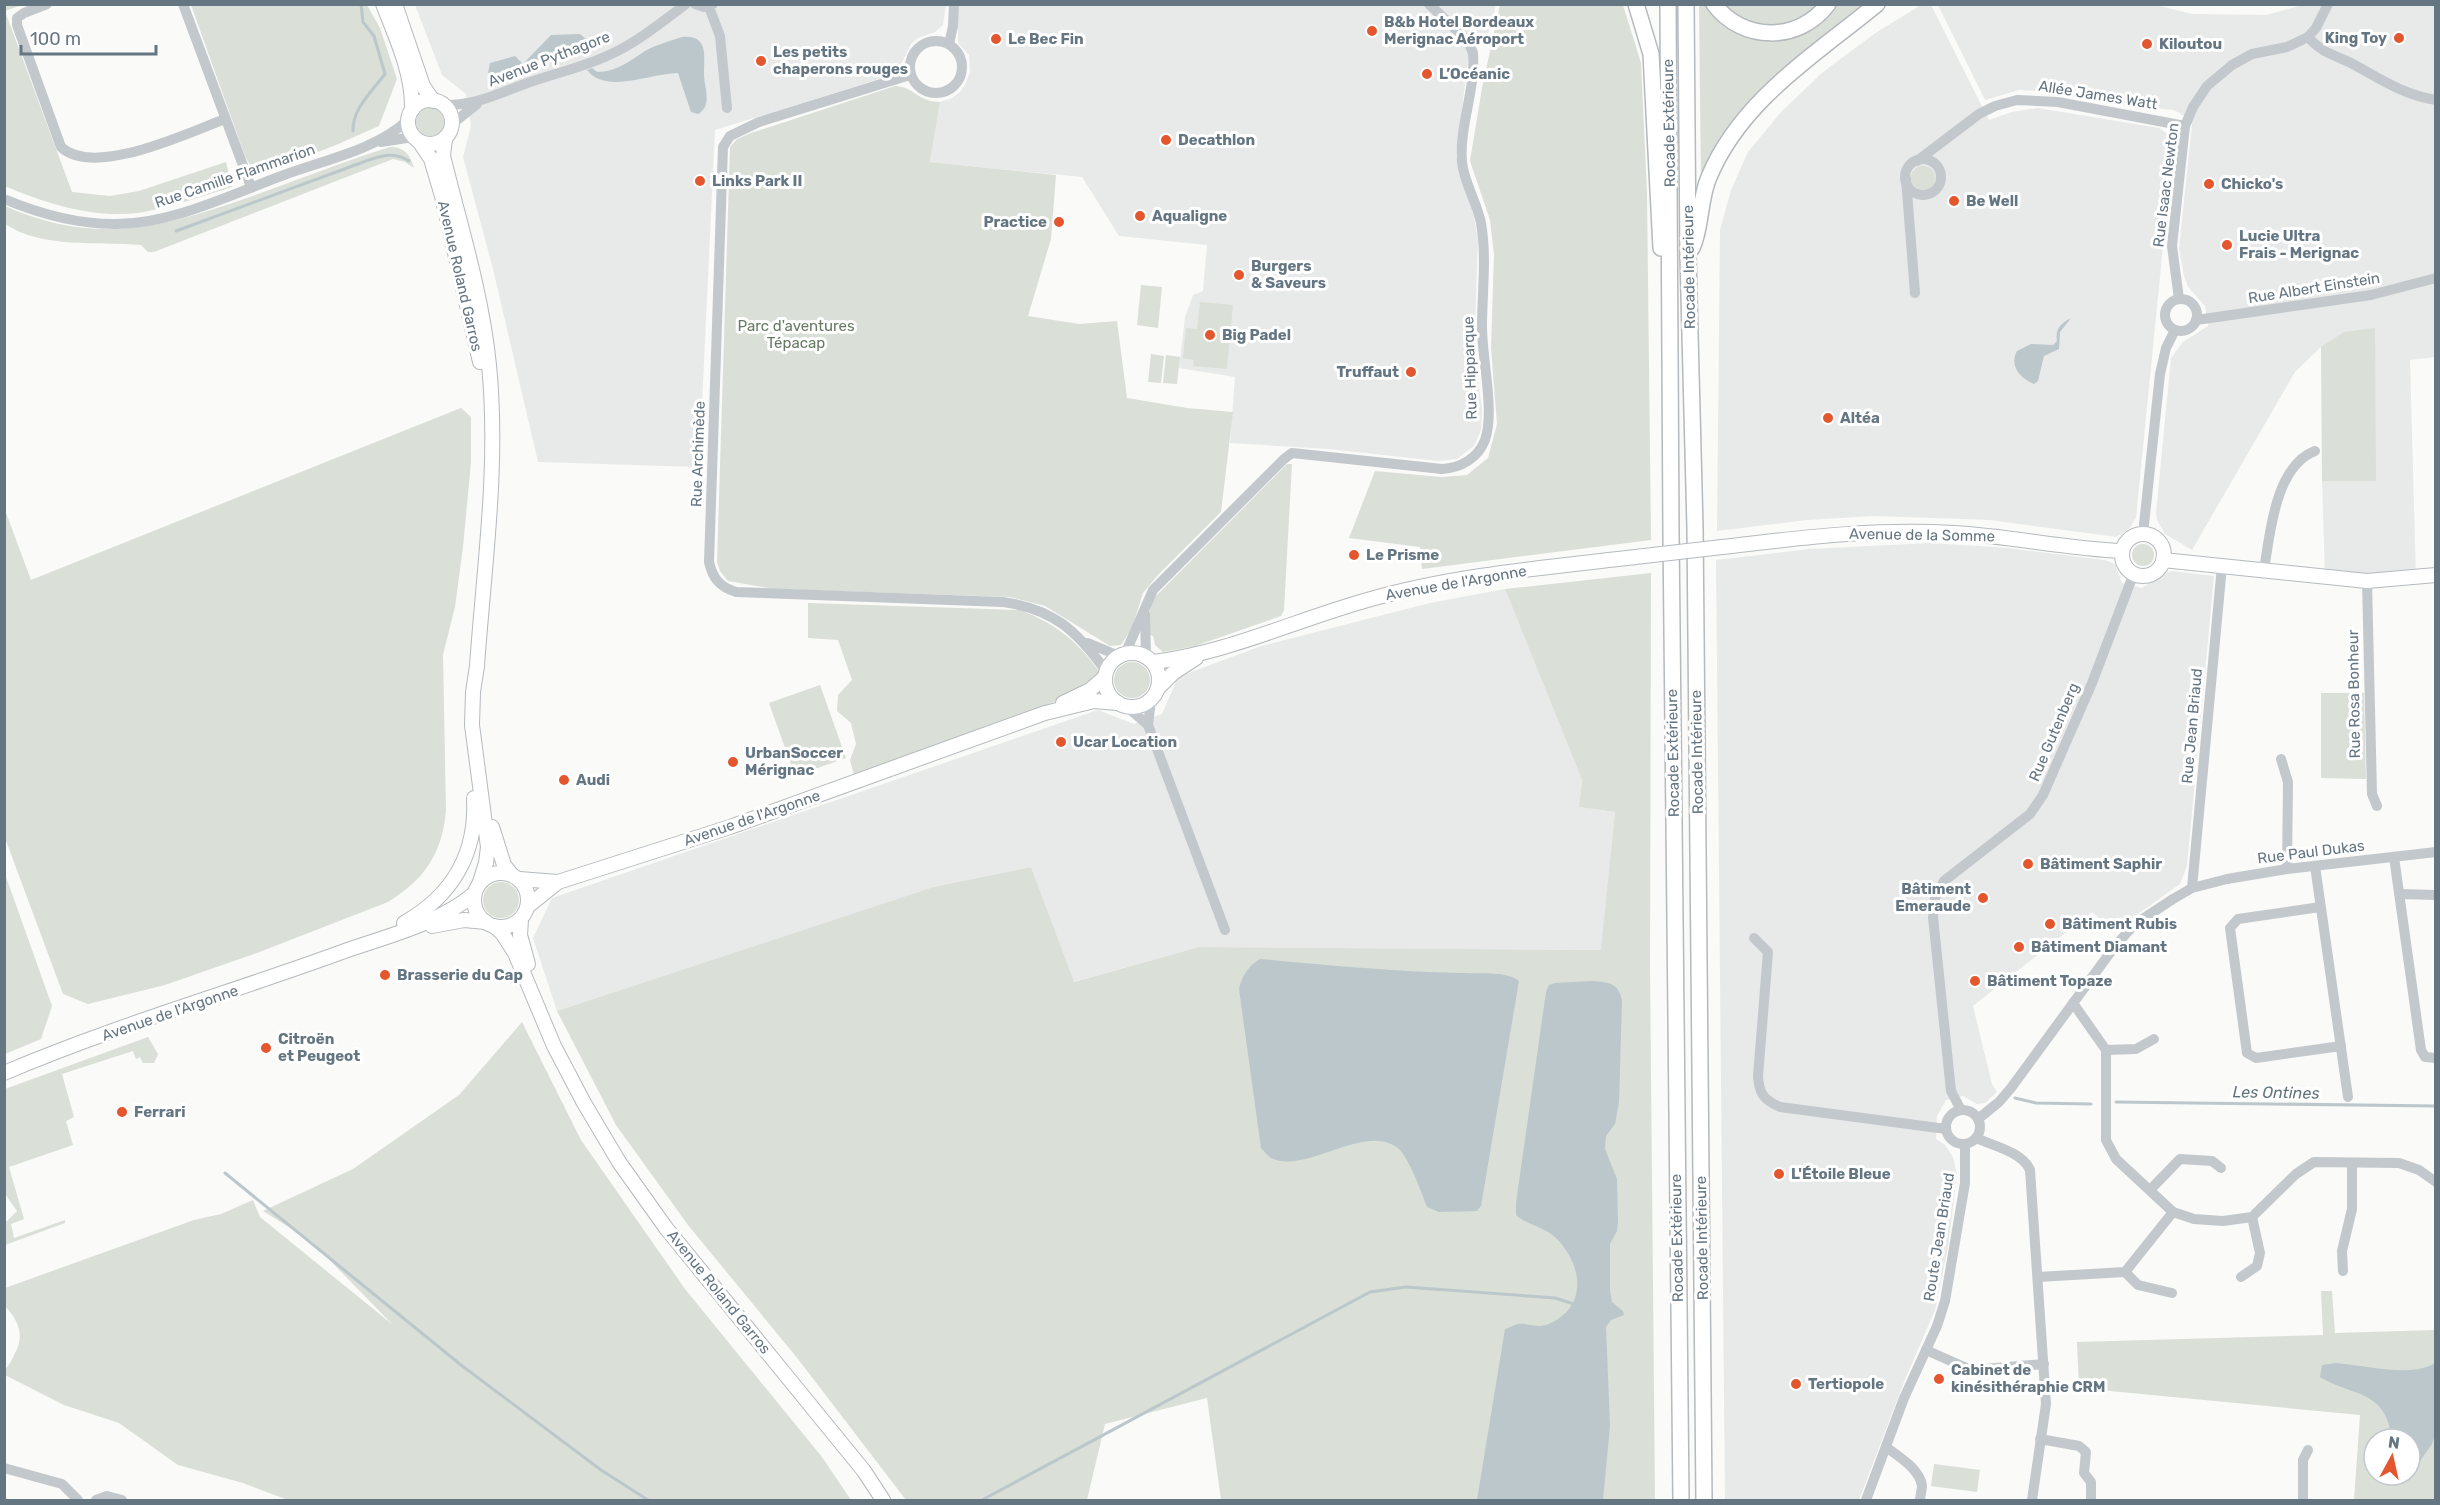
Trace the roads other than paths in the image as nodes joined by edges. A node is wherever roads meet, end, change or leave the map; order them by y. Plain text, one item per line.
1 (47, 4) edge
2 (183, 4) edge
3 (383, 4) edge
4 (394, 4) edge
5 (686, 4) edge
6 (694, 4) edge
7 (954, 4) edge
8 (1429, 4) edge
9 (1636, 4) edge
10 (1668, 4) edge
11 (1686, 4) edge
12 (1714, 4) edge
13 (1828, 4) edge
14 (1869, 4) edge
15 (1877, 4) edge
16 (2322, 4) edge
17 (2328, 4) edge
18 (711, 6) edge
19 (2319, 23) junction
20 (2308, 37) junction
21 (949, 44) junction
22 (910, 75) junction
23 (1769, 91) junction
24 (2436, 100) edge
25 (482, 101) junction
26 (438, 103) junction
27 (727, 108) dead end
28 (410, 115) junction
29 (225, 119) junction
30 (452, 124) junction
31 (2184, 126) junction
32 (445, 138) junction
33 (416, 139) junction
34 (369, 144) junction
35 (1917, 161) junction
36 (1906, 179) junction
37 (251, 187) junction
38 (4, 199) edge
39 (1688, 256) junction
40 (1671, 273) junction
41 (2436, 278) edge
42 (1915, 293) dead end
43 (2179, 300) junction
44 (2196, 320) junction
45 (2175, 330) junction
46 (490, 414) junction
47 (2315, 451) dead end
48 (2143, 534) junction
49 (2122, 551) junction
50 (1644, 556) joint
51 (2163, 560) junction
52 (2222, 566) junction
53 (2264, 570) junction
54 (2134, 573) junction
55 (2436, 575) edge
56 (2367, 581) junction
57 (1145, 608) junction
58 (1085, 642) junction
59 (1203, 654) junction
60 (1122, 655) junction
61 (1150, 659) junction
62 (477, 666) junction
63 (1106, 674) junction
64 (1158, 687) junction
65 (473, 692) junction
66 (1151, 700) junction
67 (1122, 705) junction
68 (1045, 713) junction
69 (1148, 725) junction
70 (2281, 759) dead end
71 (2377, 806) dead end
72 (2436, 852) edge
73 (2394, 857) junction
74 (2315, 866) junction
75 (2287, 869) junction
76 (515, 877) junction
77 (558, 882) junction
78 (477, 888) junction
79 (2192, 888) junction
80 (2400, 894) junction
81 (2436, 895) edge
82 (2320, 906) junction
83 (525, 913) junction
84 (490, 924) junction
85 (1225, 930) dead end
86 (1754, 938) dead end
87 (357, 947) junction
88 (336, 955) junction
89 (2073, 1003) junction
90 (2154, 1039) dead end
91 (2341, 1046) junction
92 (2106, 1050) junction
93 (2436, 1058) edge
94 (4, 1073) edge
95 (568, 1073) junction
96 (2348, 1097) dead end
97 (1961, 1110) junction
98 (1978, 1119) junction
99 (1946, 1129) junction
100 (1976, 1138) junction
101 (1965, 1144) junction
102 (2352, 1163) junction
103 (2221, 1168) dead end
104 (2436, 1182) edge
105 (2151, 1189) junction
106 (2174, 1212) junction
107 (2252, 1217) junction
108 (2343, 1270) dead end
109 (2125, 1272) junction
110 (2037, 1277) junction
111 (2241, 1277) dead end
112 (2172, 1293) dead end
113 (1926, 1350) junction
114 (2044, 1364) junction
115 (2040, 1439) junction
116 (1886, 1447) junction
117 (2308, 1450) dead end
118 (4, 1468) edge
119 (78, 1500) edge
120 (96, 1500) edge
121 (122, 1500) edge
122 (883, 1500) edge
123 (1681, 1500) edge
124 (1704, 1500) edge
125 (1866, 1500) edge
126 (1920, 1500) edge
127 (2032, 1500) edge
128 (2091, 1500) edge
129 (2303, 1500) edge

1 - 29 street
2 - 29 street
3 - 28 main road
4 - 26 main road
5 - 25 street, Avenue Pythagore
6 - 18 street
7 - 21 street
8 - 57 street, Rue Hipparque
9 - 40 highway
10 - 40 highway, Rocade Extérieure
11 - 39 highway, Rocade Intérieure
12 - 13 highway
14 - 23 highway
15 - 23 highway
16 - 19 street
17 - 19 street
18 - 27 street
19 - 20 street
20 - 24 street
20 - 31 street, Rue Isaac Newton
21 - 22 street
21 - 22 street
22 - 58 street, Rue Archimède
23 - 39 highway
25 - 26 street, Avenue Pythagore
25 - 30 street, Avenue Pythagore
26 - 28 main road
26 - 30 main road
28 - 33 main road
28 - 34 street, Rue Camille Flammarion
29 - 37 street
30 - 32 main road
31 - 35 street, Allée James Watt
31 - 43 street, Rue Isaac Newton
32 - 33 main road
32 - 46 main road, Avenue Roland Garros
33 - 34 street, Rue Camille Flammarion
33 - 46 main road, Avenue Roland Garros
34 - 37 street, Rue Camille Flammarion
35 - 36 street
35 - 36 street
36 - 42 street
37 - 38 street, Rue Camille Flammarion
39 - 124 highway, Rocade Intérieure
40 - 123 highway, Rocade Extérieure
41 - 44 street, Rue Albert Einstein
43 - 44 street
43 - 45 street
44 - 45 street
45 - 48 street
46 - 62 main road, Avenue Roland Garros
47 - 53 street
48 - 49 main road
48 - 51 main road
49 - 50 main road, Avenue de la Somme, bridge
49 - 54 main road
50 - 59 main road, Avenue de l'Argonne
51 - 52 main road
51 - 54 main road
52 - 53 main road
52 - 79 street, Rue Jean Briaud
53 - 56 main road
54 - 97 street, Rue Gutenberg
55 - 56 main road
56 - 71 street, Rue Rosa Bonheur
57 - 60 street, Rue Hipparque
57 - 61 street
58 - 60 street, Rue Archimède
58 - 63 street, Rue Archimède
59 - 61 main road, Avenue de l'Argonne
59 - 64 main road, Avenue de l'Argonne
60 - 61 main road
60 - 63 main road
61 - 64 main road
62 - 65 main road, Avenue Roland Garros
62 - 76 main road, Avenue Roland Garros
63 - 67 main road
63 - 68 main road, Avenue de l'Argonne
64 - 66 main road
65 - 78 main road, Avenue Roland Garros
65 - 87 main road
66 - 67 main road
66 - 69 street
67 - 68 main road, Avenue de l'Argonne
67 - 69 street
68 - 77 main road, Avenue de l'Argonne
69 - 85 street
70 - 75 street
72 - 73 street, Rue Paul Dukas
73 - 74 street, Rue Paul Dukas
73 - 80 street
74 - 75 street, Rue Paul Dukas
74 - 82 street
75 - 79 street, Rue Paul Dukas
76 - 77 main road
76 - 78 main road
76 - 83 main road
77 - 83 main road
78 - 84 main road
78 - 87 main road, Avenue de l'Argonne
79 - 89 street
80 - 81 street
80 - 93 street
82 - 91 street
82 - 91 street
83 - 84 main road
83 - 95 main road, Avenue Roland Garros
84 - 88 main road, Avenue de l'Argonne
84 - 95 main road, Avenue Roland Garros
86 - 99 street
87 - 88 main road, Avenue de l'Argonne
88 - 94 main road, Avenue de l'Argonne
89 - 92 street
89 - 98 street
90 - 92 street
91 - 96 street
92 - 105 street
95 - 122 main road, Avenue Roland Garros
97 - 98 street
97 - 99 street
98 - 100 street
99 - 101 street
100 - 101 street
100 - 110 street
101 - 113 street, Route Jean Briaud
102 - 104 street
102 - 107 street
102 - 108 street
103 - 105 street
105 - 106 street
106 - 107 street
106 - 109 street
107 - 111 street
109 - 110 street
109 - 112 street
110 - 114 street
113 - 114 street
113 - 116 street, Route Jean Briaud
114 - 115 street
115 - 127 street
115 - 128 street
116 - 125 street, Route Jean Briaud
116 - 126 street
117 - 129 street
118 - 119 street
120 - 121 street

